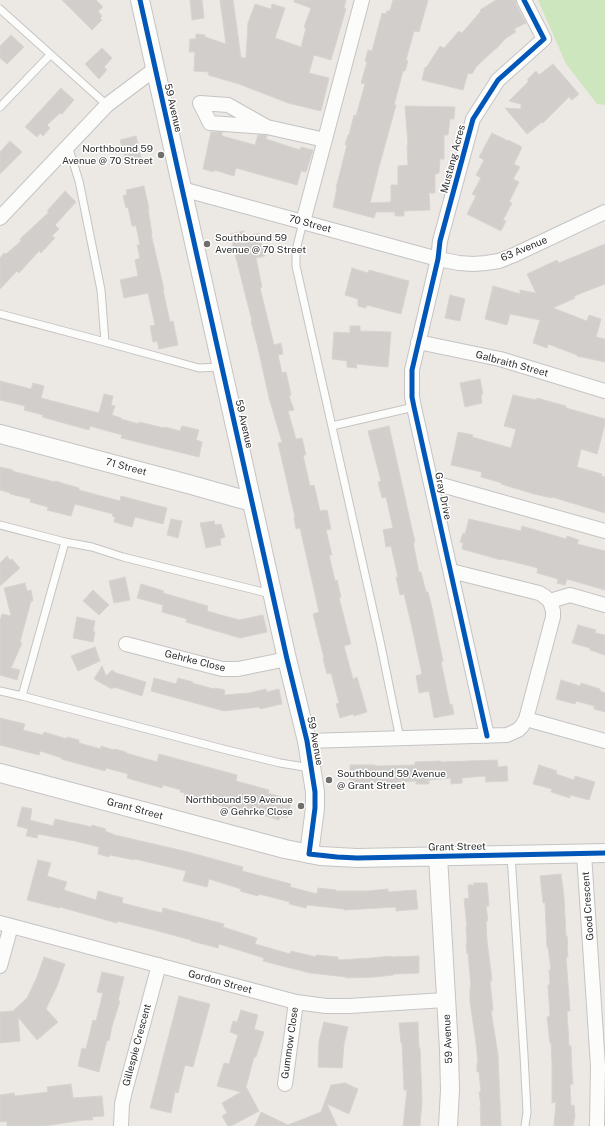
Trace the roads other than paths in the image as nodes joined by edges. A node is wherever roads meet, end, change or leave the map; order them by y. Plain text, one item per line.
1 (140, 0) edge
2 (362, 0) edge
3 (524, 0) edge
4 (0, 9) edge
5 (50, 55) junction
6 (155, 69) junction
7 (106, 106) junction
8 (0, 107) edge
9 (267, 127) dead end
10 (325, 140) junction
11 (68, 146) junction
12 (182, 189) junction
13 (605, 212) edge
14 (0, 218) edge
15 (303, 222) junction
16 (438, 258) junction
17 (0, 314) edge
18 (105, 342) junction
19 (418, 342) junction
20 (222, 366) junction
21 (605, 391) edge
22 (414, 408) junction
23 (332, 426) junction
24 (0, 434) edge
25 (431, 482) junction
26 (252, 502) junction
27 (0, 525) edge
28 (605, 531) edge
29 (65, 542) junction
30 (451, 570) junction
31 (273, 595) junction
32 (550, 601) junction
33 (605, 605) edge
34 (126, 644) dead end
35 (287, 659) junction
36 (0, 691) edge
37 (22, 696) junction
38 (526, 719) junction
39 (487, 736) junction
40 (400, 739) junction
41 (307, 741) junction
42 (605, 741) edge
43 (311, 768) junction
44 (0, 773) edge
45 (605, 853) edge
46 (309, 854) junction
47 (584, 854) junction
48 (511, 855) junction
49 (438, 856) junction
50 (5, 924) edge
51 (598, 958) edge
52 (159, 965) junction
53 (0, 966) edge
54 (445, 1000) junction
55 (296, 1002) junction
56 (285, 1084) dead end
57 (121, 1126) edge
58 (448, 1126) edge
59 (525, 1126) edge
60 (597, 1126) edge

1 - 6 street, 59 Avenue
2 - 10 street
3 - 16 street, Mustang Acres
4 - 5 lane
5 - 7 lane
5 - 8 lane
6 - 7 street
6 - 12 street, 59 Avenue
7 - 11 street
9 - 10 street
10 - 15 street
11 - 14 street
11 - 18 lane
12 - 15 street, 70 Street
12 - 20 street, 59 Avenue
13 - 16 street, 63 Avenue
15 - 16 street, 70 Street
15 - 23 lane
16 - 19 street, Gray Drive
17 - 18 lane
18 - 20 lane
19 - 21 street, Galbraith Street
19 - 22 street, Gray Drive
20 - 26 street, 59 Avenue
22 - 23 lane
22 - 25 street, Gray Drive
23 - 40 lane
24 - 26 street, 71 Street
25 - 28 street
25 - 30 street, Gray Drive
26 - 31 street, 59 Avenue
27 - 29 lane
29 - 31 lane
29 - 37 lane
30 - 32 street
30 - 39 street, Gray Drive
31 - 35 street, 59 Avenue
32 - 33 street
32 - 38 street
34 - 35 street, Gehrke Close
35 - 41 street, 59 Avenue
36 - 37 lane
37 - 43 lane
38 - 39 street
38 - 42 street
39 - 40 street
40 - 41 street
41 - 43 street, 59 Avenue
43 - 46 street, 59 Avenue
44 - 46 street, Grant Street
45 - 47 street, Grant Street
46 - 49 street, Grant Street
47 - 48 street, Grant Street
47 - 51 street, Good Crescent
48 - 49 street, Grant Street
48 - 59 lane
49 - 54 street, 59 Avenue
50 - 52 street, Gordon Street
50 - 53 street
51 - 60 street, Good Crescent
52 - 55 street, Gordon Street
52 - 57 street, Gillespie Crescent
54 - 55 street, Gordon Street
54 - 58 street, 59 Avenue
55 - 56 street, Gummow Close

